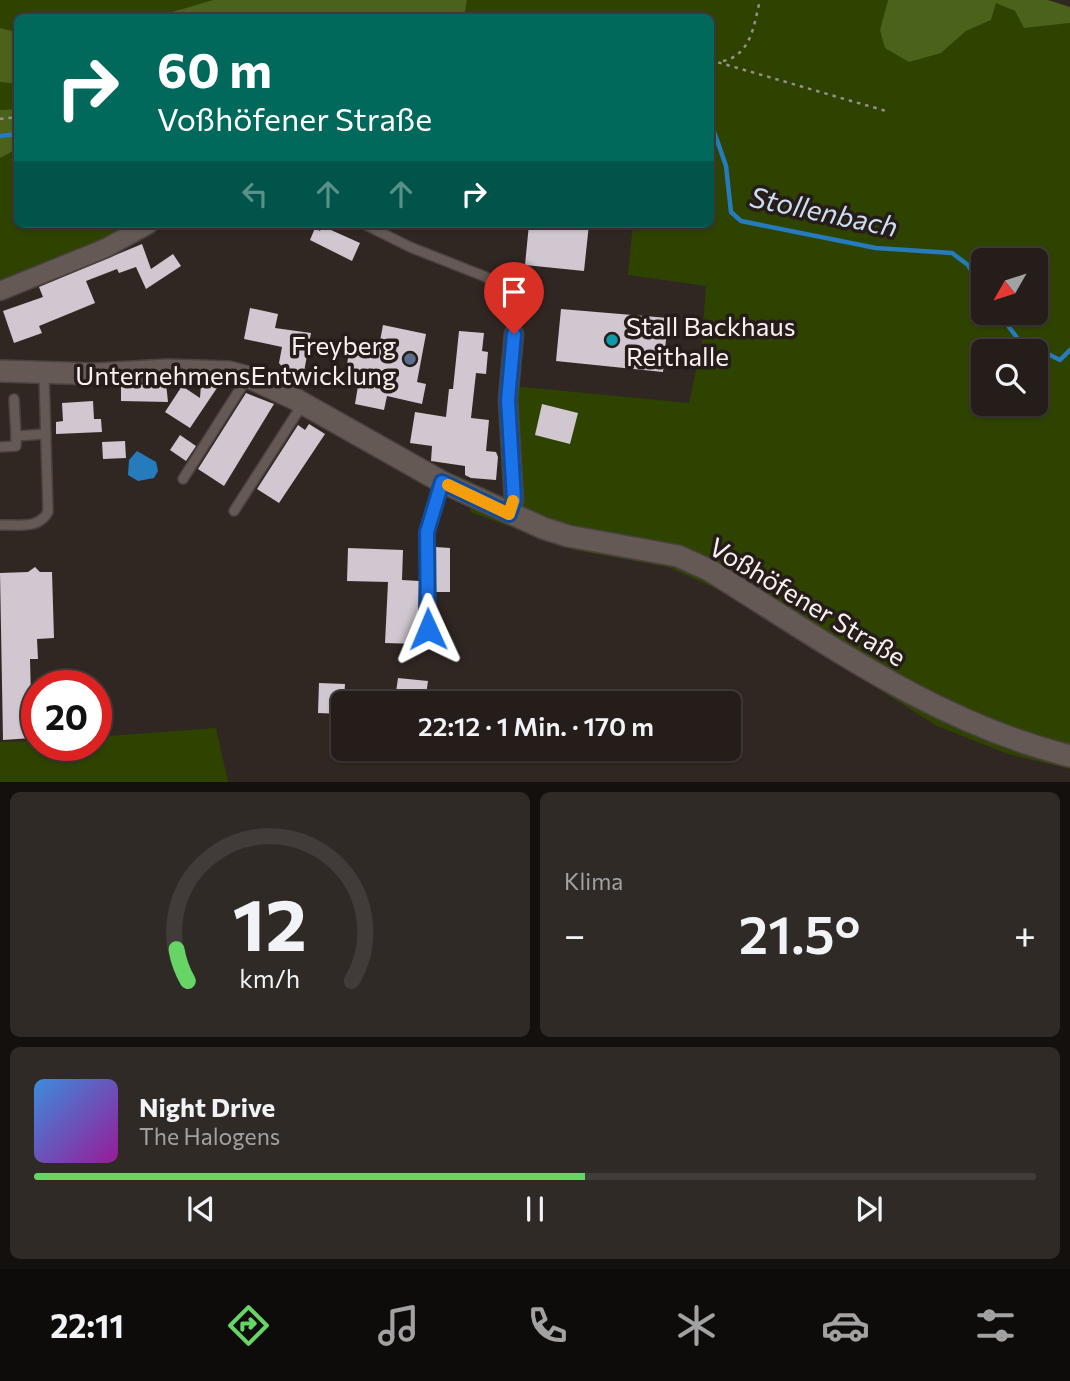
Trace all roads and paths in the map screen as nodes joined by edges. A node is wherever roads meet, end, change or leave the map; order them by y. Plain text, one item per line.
1 (760, 0) edge
2 (714, 61) edge
3 (721, 62) junction
4 (886, 111) dead end
5 (142, 228) edge
6 (372, 228) edge
7 (0, 291) edge
8 (514, 334) joint
9 (0, 371) edge
10 (44, 373) junction
11 (248, 377) junction
12 (14, 399) dead end
13 (303, 403) junction
14 (46, 434) junction
15 (16, 436) junction
16 (0, 447) edge
17 (183, 479) dead end
18 (442, 482) junction
19 (234, 511) dead end
20 (509, 514) junction
21 (0, 525) edge
22 (428, 629) dead end
23 (1070, 756) edge

1 - 3 path
2 - 3 path
3 - 4 path
5 - 7 street
6 - 8 lane
8 - 20 street
9 - 10 street, Voßhöfener Straße
10 - 11 street, Voßhöfener Straße
10 - 14 lane
11 - 13 street, Voßhöfener Straße
11 - 17 lane
12 - 15 lane
13 - 18 street, Voßhöfener Straße
13 - 19 lane
14 - 15 lane
14 - 21 lane
15 - 16 lane
18 - 20 street, Voßhöfener Straße
18 - 22 lane
20 - 23 street, Voßhöfener Straße

